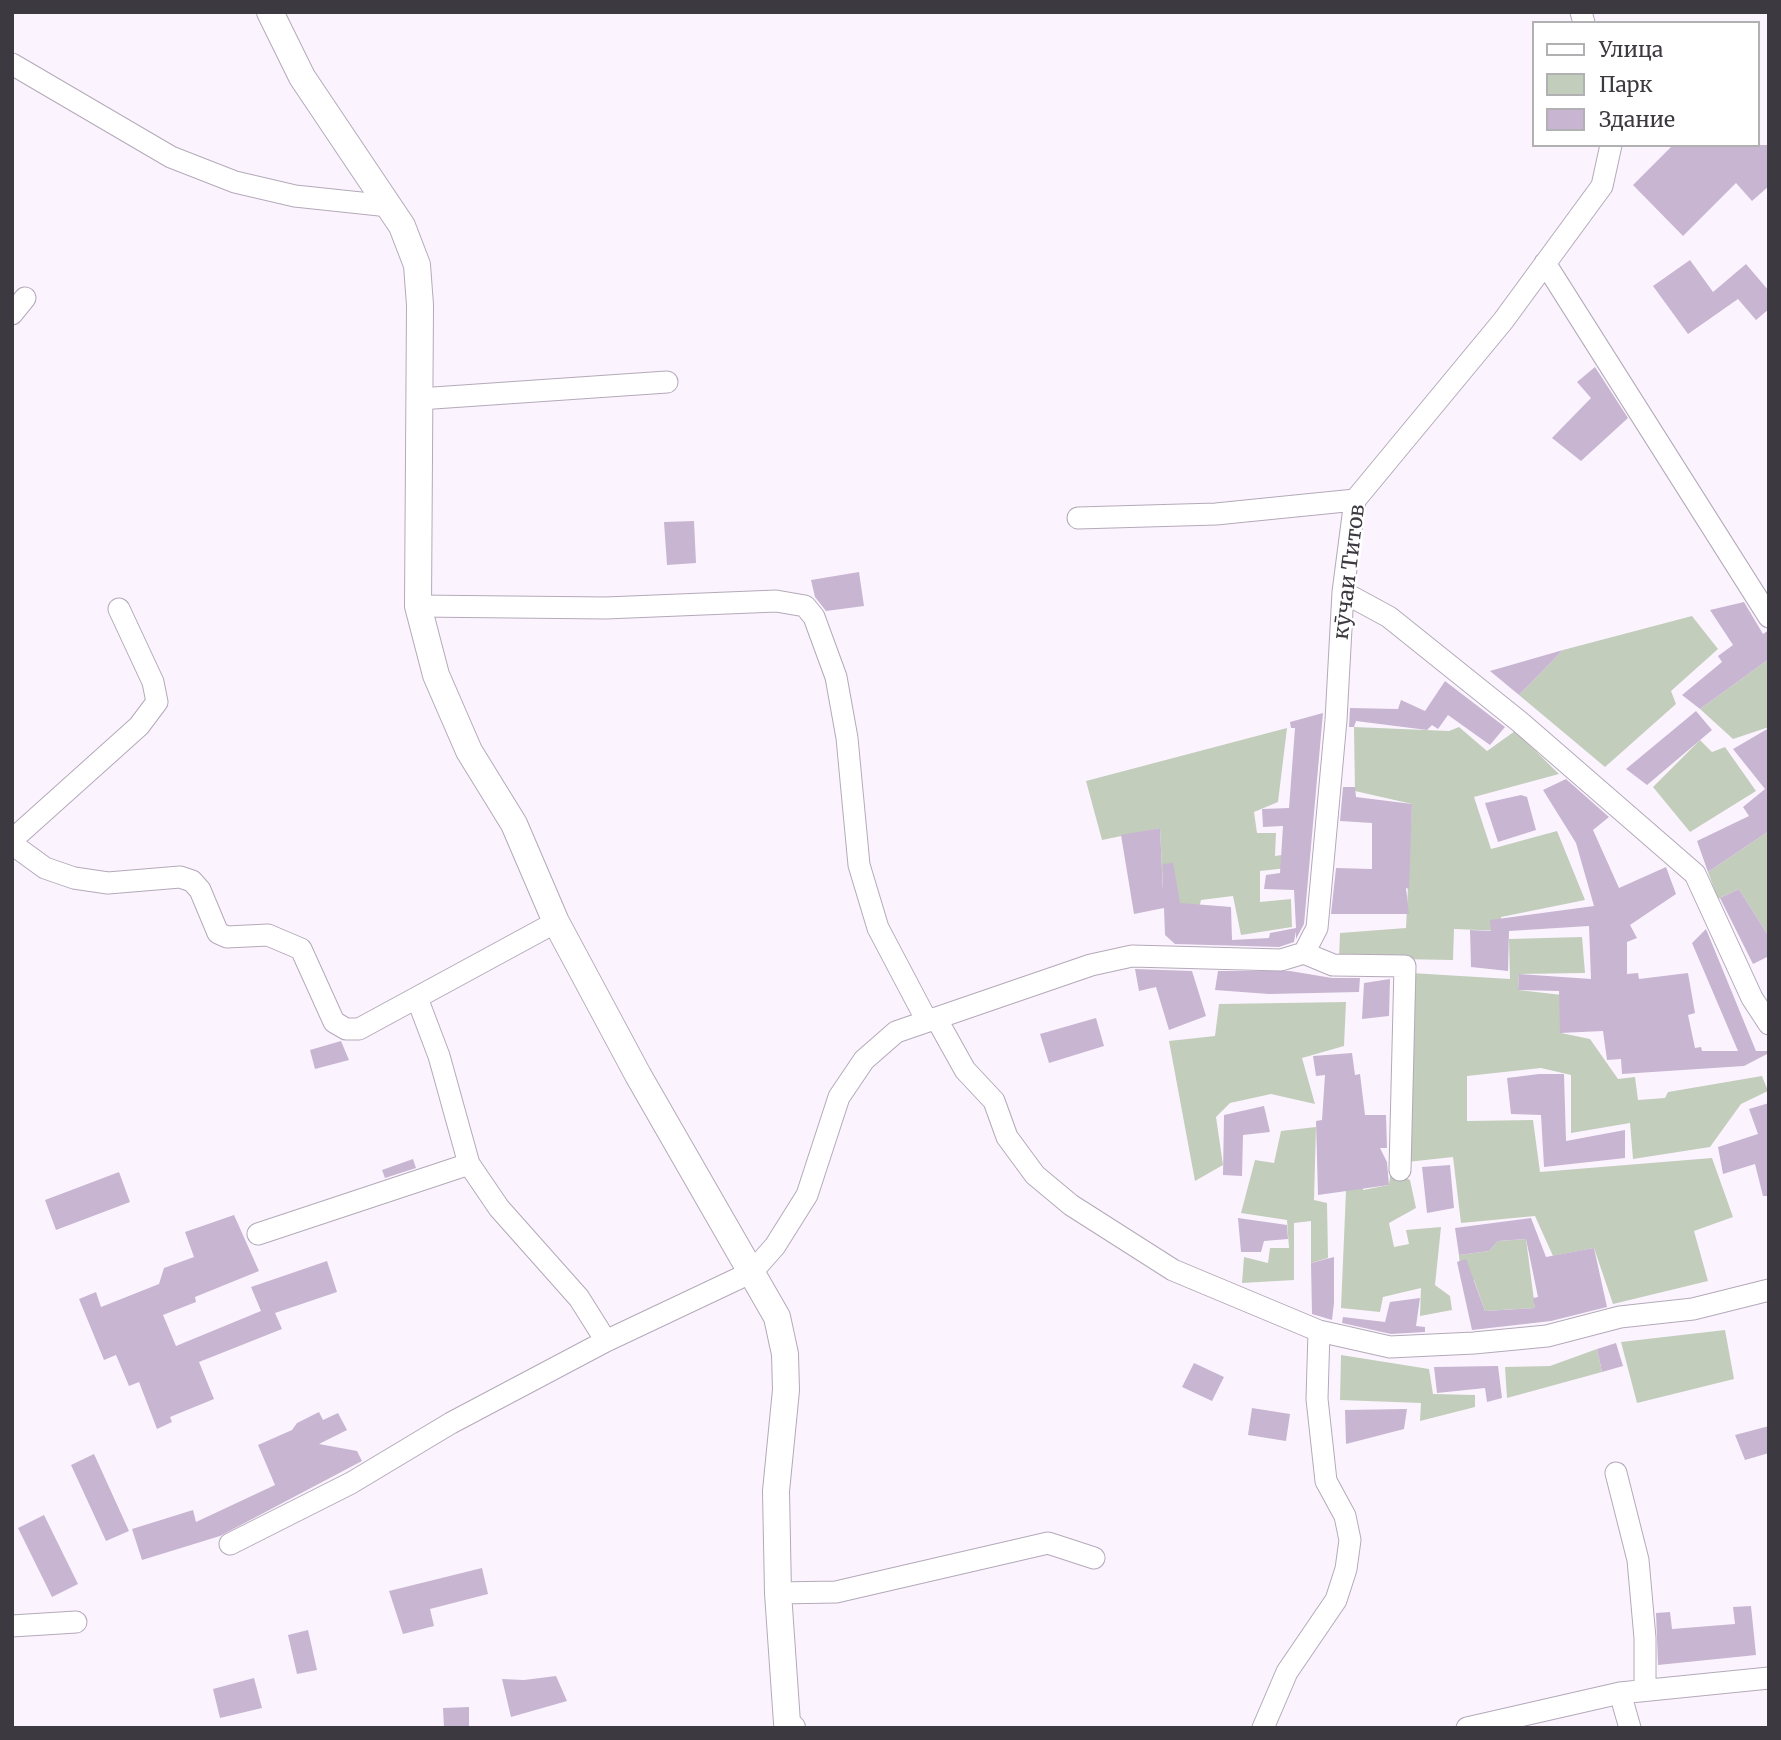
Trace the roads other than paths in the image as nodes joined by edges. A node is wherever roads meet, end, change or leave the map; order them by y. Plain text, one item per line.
1 (270, 12) edge
2 (12, 64) edge
3 (1611, 147) edge
4 (389, 206) junction
5 (1545, 263) junction
6 (667, 382) dead end
7 (419, 399) junction
8 (1355, 500) junction
9 (1078, 518) dead end
10 (1343, 592) junction
11 (418, 606) junction
12 (119, 609) dead end
13 (1769, 617) edge
14 (12, 842) edge
15 (556, 922) junction
16 (1304, 953) junction
17 (417, 998) junction
18 (932, 1020) junction
19 (1769, 1024) edge
20 (469, 1164) junction
21 (1400, 1170) dead end
22 (258, 1234) dead end
23 (752, 1272) junction
24 (1769, 1290) edge
25 (1319, 1331) junction
26 (606, 1341) junction
27 (1616, 1473) dead end
28 (230, 1544) dead end
29 (1094, 1558) dead end
30 (778, 1593) junction
31 (76, 1622) dead end
32 (12, 1626) edge
33 (1769, 1678) edge
34 (1645, 1690) junction
35 (1620, 1693) junction
36 (783, 1726) edge
37 (1263, 1728) edge
38 (1467, 1728) edge
39 (1630, 1728) edge

1 - 4 street
2 - 4 street
3 - 5 street, кӯчаи Титов
4 - 7 street
5 - 8 street, кӯчаи Титов
5 - 13 street
6 - 7 street
7 - 11 street
8 - 9 street
8 - 10 street, кӯчаи Титов
10 - 16 street, кӯчаи Титов
10 - 19 street
11 - 15 street
11 - 18 street
12 - 14 street
14 - 17 street
15 - 17 street
15 - 23 street
16 - 18 street
16 - 21 street
17 - 20 street
18 - 23 street
18 - 25 street
20 - 22 street
20 - 26 street
23 - 26 street
23 - 30 street
24 - 25 street
25 - 37 street
26 - 28 street
27 - 34 street
29 - 30 street
30 - 36 street
31 - 32 street
33 - 34 street
34 - 35 street
35 - 38 street
35 - 39 street

